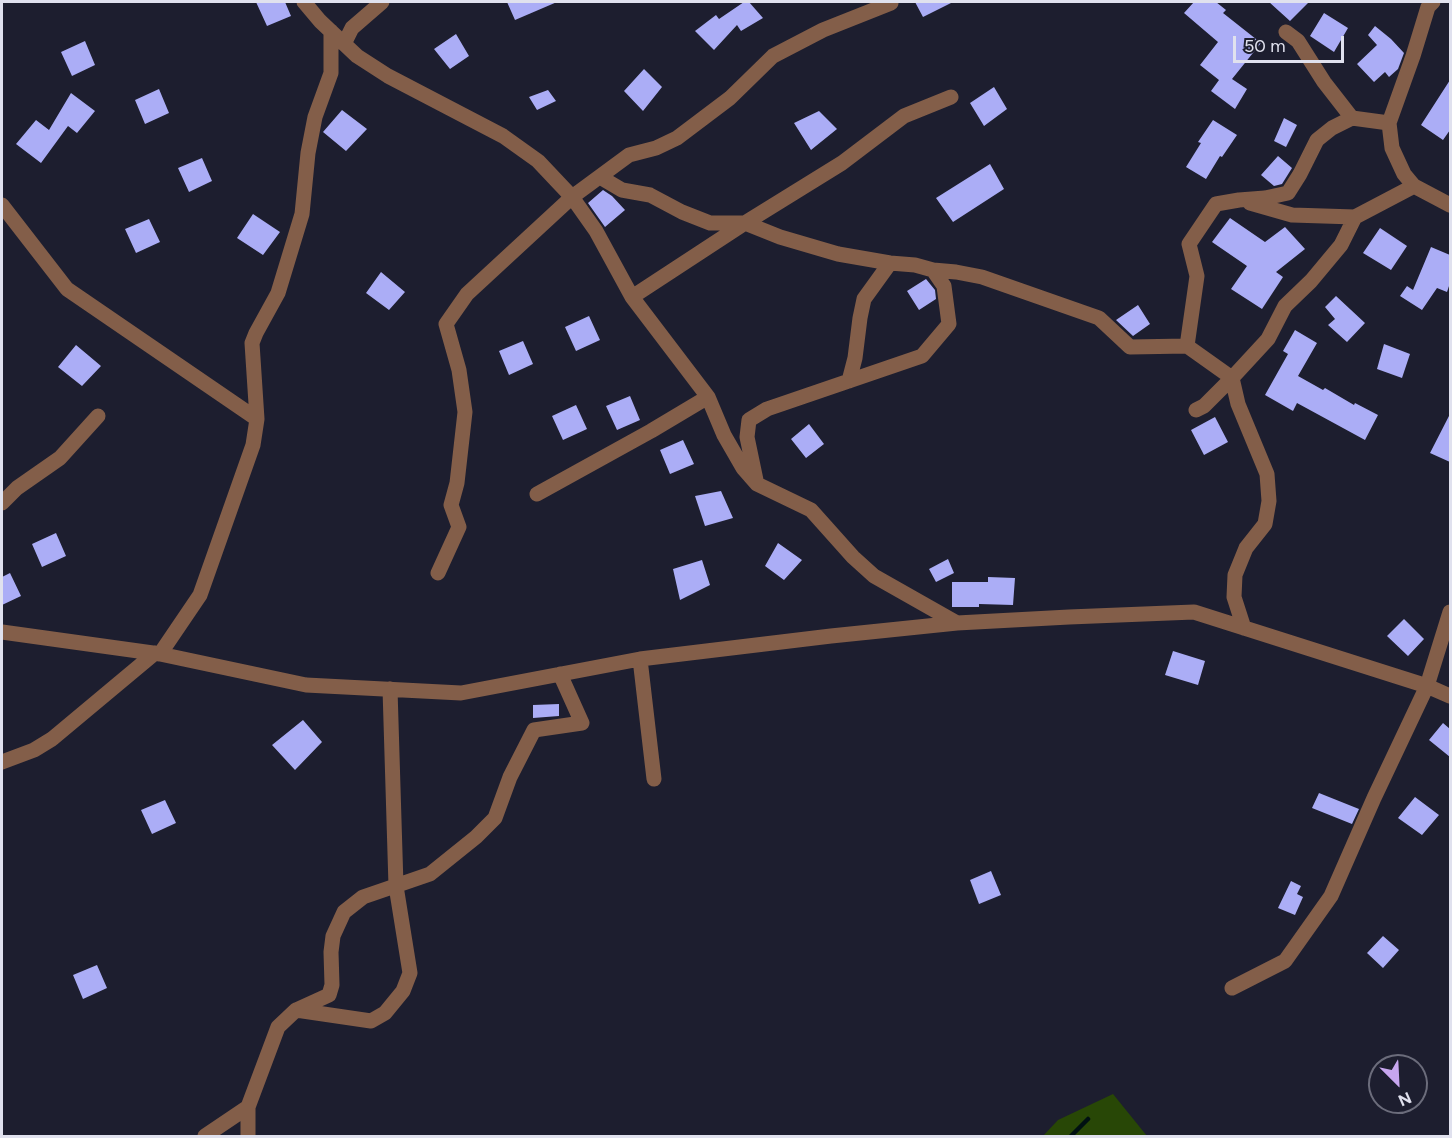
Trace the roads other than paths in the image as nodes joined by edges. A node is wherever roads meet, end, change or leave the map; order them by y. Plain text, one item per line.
1 (304, 2) edge
2 (382, 2) edge
3 (1434, 2) edge
4 (891, 3) edge
5 (326, 26) junction
6 (352, 28) junction
7 (1286, 32) dead end
8 (344, 44) junction
9 (951, 97) dead end
10 (1352, 117) junction
11 (1389, 123) junction
12 (600, 177) junction
13 (1414, 186) junction
14 (572, 197) junction
15 (1239, 200) junction
16 (2, 205) edge
17 (1450, 205) edge
18 (1355, 217) junction
19 (745, 223) junction
20 (890, 263) junction
21 (933, 270) junction
22 (633, 297) junction
23 (1187, 346) junction
24 (1232, 378) junction
25 (849, 381) junction
26 (708, 397) junction
27 (1196, 410) dead end
28 (98, 416) dead end
29 (257, 419) junction
30 (757, 484) junction
31 (537, 494) dead end
32 (2, 503) edge
33 (438, 573) dead end
34 (913, 598) junction
35 (1450, 612) edge
36 (957, 623) junction
37 (927, 626) junction
38 (1244, 628) junction
39 (2, 632) edge
40 (158, 654) junction
41 (640, 659) junction
42 (560, 674) junction
43 (1427, 686) junction
44 (390, 689) junction
45 (1450, 696) edge
46 (2, 762) edge
47 (654, 779) dead end
48 (396, 886) junction
49 (1232, 988) dead end
50 (296, 1010) junction
51 (248, 1107) junction
52 (205, 1137) edge
53 (248, 1137) edge

1 - 5 street
2 - 6 street
3 - 11 street
4 - 12 street
5 - 6 street
5 - 8 street
5 - 29 street
6 - 8 street
7 - 10 street
8 - 14 street
9 - 19 street
10 - 11 street
10 - 15 street
11 - 13 street
12 - 14 street
12 - 19 street
13 - 17 street
13 - 18 street
14 - 22 street
14 - 33 street
15 - 18 street
15 - 23 street
16 - 29 street
18 - 24 street
19 - 20 street
19 - 22 street
20 - 21 street
20 - 25 street
21 - 23 street
21 - 25 street
22 - 26 street
23 - 24 street
24 - 27 street
24 - 38 street
25 - 30 street
26 - 30 street
26 - 31 street
28 - 32 street
29 - 40 street
30 - 34 street
34 - 36 street
34 - 37 street
35 - 43 street
36 - 37 street
36 - 38 street
37 - 41 street
38 - 43 street
39 - 40 street
40 - 44 street
40 - 46 street
41 - 42 street
41 - 47 street
42 - 44 street
42 - 48 street
43 - 45 street
43 - 49 street
44 - 48 street
48 - 50 street
48 - 50 street
50 - 51 street
51 - 52 street
51 - 53 street

